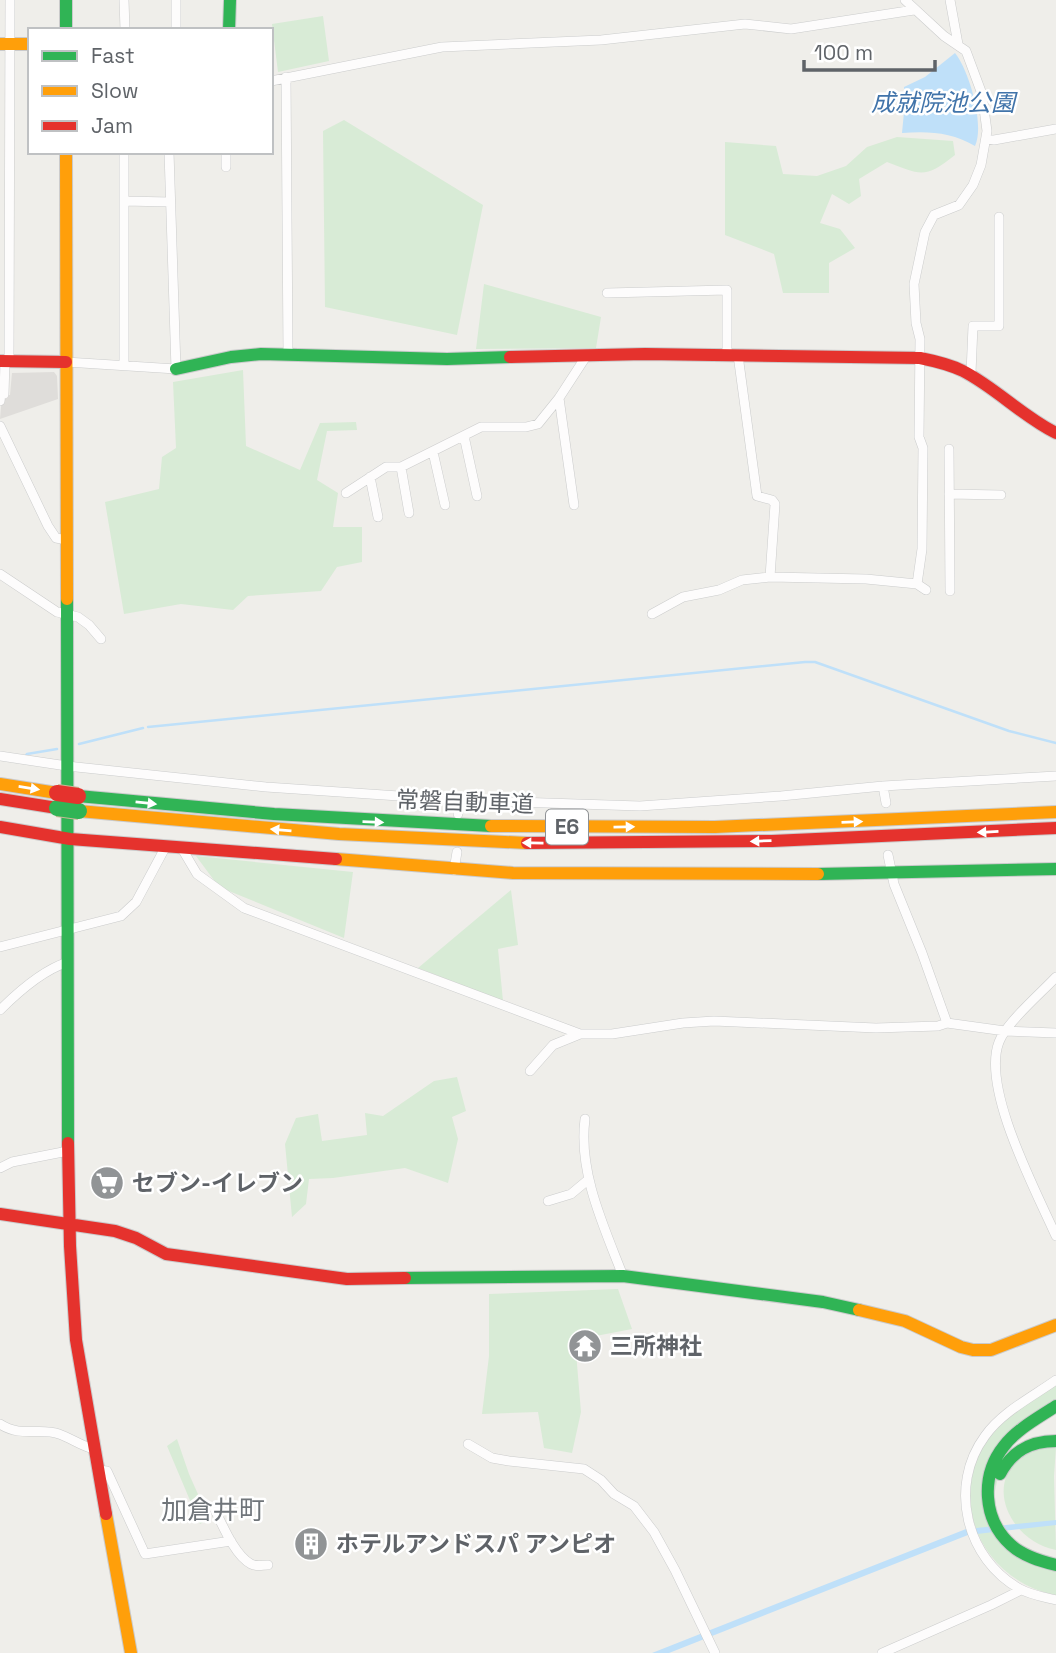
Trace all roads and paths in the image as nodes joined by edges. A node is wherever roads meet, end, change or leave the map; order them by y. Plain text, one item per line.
1 (10, 0) edge
2 (66, 0) edge
3 (124, 0) edge
4 (176, 0) edge
5 (230, 0) edge
6 (905, 0) edge
7 (950, 0) edge
8 (914, 10) junction
9 (66, 28) edge
10 (125, 28) edge
11 (176, 28) edge
12 (229, 28) edge
13 (28, 44) edge
14 (958, 44) junction
15 (5, 45) edge
16 (286, 77) junction
17 (273, 80) edge
18 (4, 110) edge
19 (1056, 129) edge
20 (986, 139) junction
21 (66, 154) edge
22 (124, 154) edge
23 (169, 154) edge
24 (226, 154) edge
25 (226, 167) dead end
26 (4, 169) edge
27 (124, 201) junction
28 (170, 202) junction
29 (999, 217) dead end
30 (5, 230) edge
31 (5, 290) edge
32 (607, 293) dead end
33 (288, 354) junction
34 (587, 355) junction
35 (733, 355) junction
36 (920, 358) junction
37 (5, 361) edge
38 (66, 362) junction
39 (124, 365) junction
40 (176, 369) junction
41 (971, 373) junction
42 (559, 398) junction
43 (0, 401) edge
44 (0, 426) edge
45 (1056, 433) edge
46 (464, 436) junction
47 (949, 449) dead end
48 (433, 452) junction
49 (401, 467) junction
50 (370, 477) junction
51 (346, 493) dead end
52 (949, 494) junction
53 (1001, 495) dead end
54 (477, 496) dead end
55 (445, 505) dead end
56 (574, 505) dead end
57 (409, 513) dead end
58 (378, 517) dead end
59 (67, 540) junction
60 (0, 574) edge
61 (770, 577) junction
62 (917, 584) junction
63 (926, 590) dead end
64 (950, 592) dead end
65 (67, 613) junction
66 (652, 614) dead end
67 (100, 639) dead end
68 (0, 756) edge
69 (67, 766) junction
70 (1056, 776) edge
71 (0, 784) edge
72 (883, 786) junction
73 (0, 799) edge
74 (57, 800) junction
75 (458, 800) junction
76 (78, 803) junction
77 (886, 803) dead end
78 (1056, 812) edge
79 (458, 814) dead end
80 (0, 827) edge
81 (1056, 828) edge
82 (70, 839) junction
83 (174, 847) junction
84 (457, 852) dead end
85 (888, 855) dead end
86 (1056, 869) edge
87 (454, 870) junction
88 (891, 874) junction
89 (68, 930) junction
90 (0, 947) edge
91 (68, 962) junction
92 (1056, 977) edge
93 (0, 1010) edge
94 (947, 1023) junction
95 (1005, 1031) junction
96 (1056, 1033) edge
97 (580, 1034) junction
98 (530, 1071) dead end
99 (585, 1119) dead end
100 (68, 1151) junction
101 (0, 1168) edge
102 (589, 1179) junction
103 (548, 1201) dead end
104 (0, 1214) edge
105 (68, 1225) junction
106 (1056, 1236) edge
107 (623, 1276) junction
108 (1056, 1325) edge
109 (1056, 1380) edge
110 (1056, 1406) edge
111 (0, 1424) edge
112 (1056, 1440) edge
113 (468, 1444) dead end
114 (94, 1449) junction
115 (98, 1470) junction
116 (214, 1508) dead end
117 (231, 1541) junction
118 (1056, 1555) edge
119 (268, 1565) dead end
120 (1056, 1565) edge
121 (1020, 1590) junction
122 (1056, 1600) edge
123 (131, 1653) edge
124 (715, 1653) edge
125 (882, 1653) edge

1 - 15 street
2 - 9 main road
3 - 10 street
4 - 11 street
5 - 12 main road
6 - 8 street
7 - 14 street
8 - 14 street
8 - 16 street
13 - 15 main road
14 - 20 street
15 - 18 street
16 - 17 street
16 - 33 street
18 - 26 street
19 - 20 street
20 - 36 street
21 - 38 main road
22 - 27 street
23 - 28 street
24 - 25 street
26 - 30 street
27 - 28 street
27 - 39 street
28 - 40 street
29 - 41 street
30 - 31 street
31 - 37 street
32 - 35 street
33 - 34 main road
33 - 40 main road
34 - 35 main road
34 - 42 street
35 - 36 main road
35 - 61 street
36 - 41 main road
36 - 62 street
37 - 38 main road
37 - 43 street
38 - 39 street
38 - 59 main road
39 - 40 street
41 - 45 main road
42 - 46 street
42 - 56 street
44 - 59 street
46 - 48 street
46 - 54 street
47 - 52 street
48 - 49 street
48 - 55 street
49 - 50 street
49 - 57 street
50 - 51 street
50 - 58 street
52 - 53 street
52 - 64 street
59 - 65 main road
60 - 65 street
61 - 62 street
61 - 66 street
62 - 63 street
65 - 67 street
65 - 69 main road
68 - 69 street
69 - 75 street
69 - 82 main road
70 - 72 street
71 -> 74 main road, 常磐自動車道 / E6
72 - 75 street
72 - 77 street
73 - 74 main road, 常磐自動車道 / E6
74 - 76 main road, 常磐自動車道 / E6, bridge
75 - 79 street
76 -> 78 main road, 常磐自動車道 / E6
81 -> 76 main road, 常磐自動車道 / E6
80 - 82 main road
82 - 83 main road
82 - 89 main road
83 - 87 main road
83 - 89 street
83 - 97 street
84 - 87 street
85 - 88 street
86 - 88 main road
87 - 88 main road
88 - 94 street
89 - 90 street
89 - 91 main road
91 - 93 street
91 - 100 main road
92 - 95 street
94 - 95 street
94 - 97 street
95 - 96 street
95 - 106 street
97 - 98 street
99 - 102 street
100 - 101 street
100 - 105 main road
102 - 103 street
102 - 107 street
104 - 105 main road
105 - 107 main road
105 - 114 main road
107 - 108 main road
109 - 121 street
110 - 120 main road
111 - 114 street
112 - 118 main road
113 - 124 street
114 - 115 main road
115 - 117 street
115 - 123 main road
116 - 117 street
117 - 119 street
121 - 122 street
121 - 125 street

